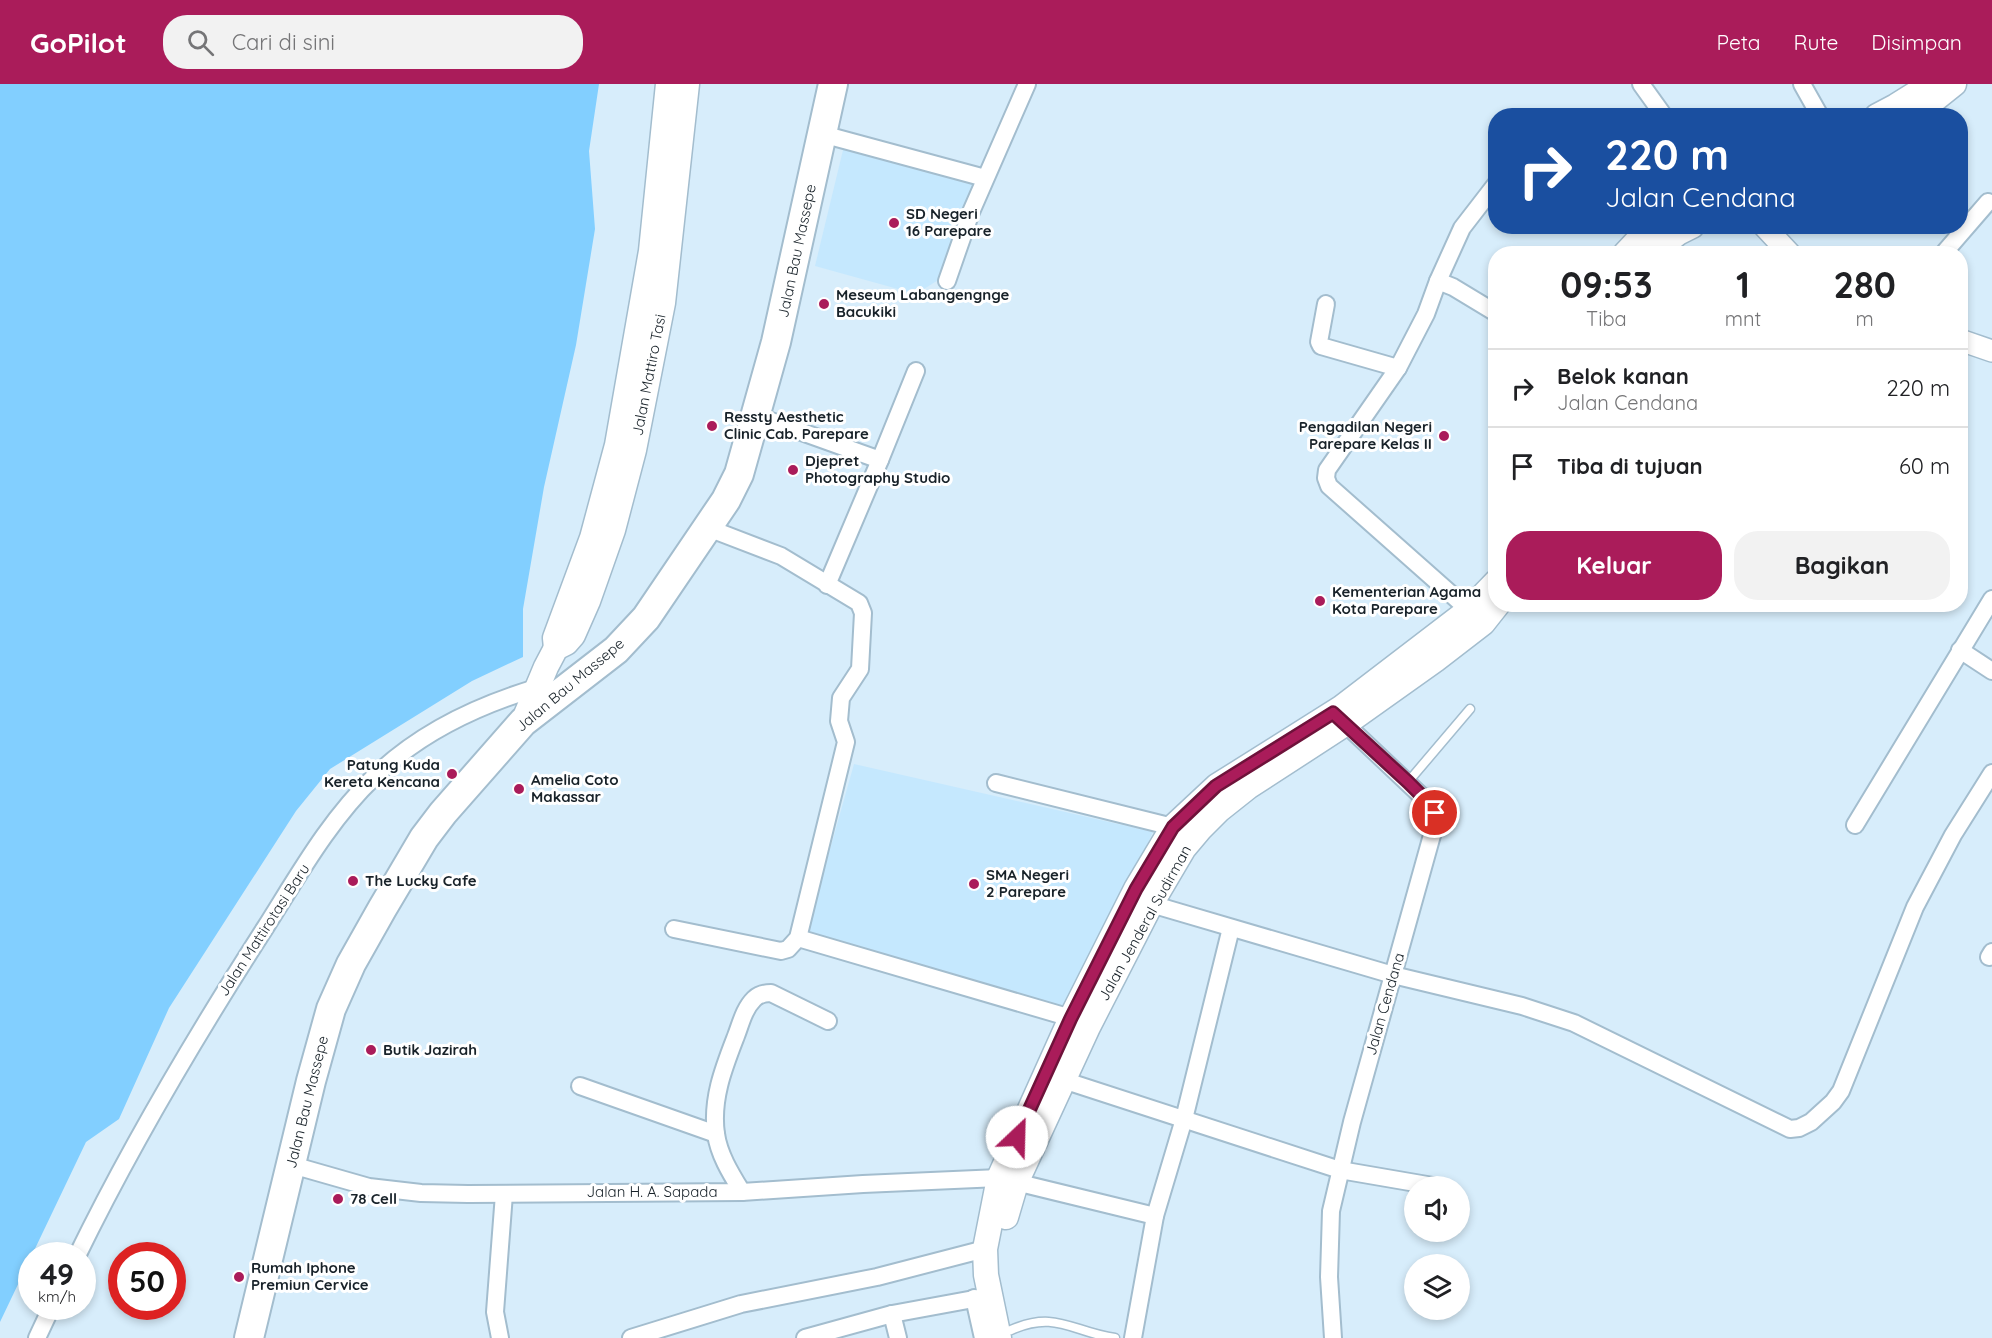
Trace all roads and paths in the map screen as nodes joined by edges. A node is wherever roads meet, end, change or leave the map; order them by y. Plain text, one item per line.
1 (668, 84) edge
2 (687, 84) edge
3 (833, 84) edge
4 (1027, 84) edge
5 (1641, 84) edge
6 (1802, 84) edge
7 (1938, 88) edge
8 (1658, 108) edge
9 (1816, 108) edge
10 (1894, 108) edge
11 (1921, 108) edge
12 (822, 134) junction
13 (668, 164) junction
14 (986, 178) junction
15 (1488, 194) edge
16 (1988, 202) dead end
17 (1968, 225) edge
18 (1645, 234) edge
19 (1677, 234) edge
20 (1771, 234) edge
21 (1960, 234) edge
22 (1632, 246) edge
23 (1661, 246) edge
24 (1783, 246) edge
25 (1950, 246) edge
26 (947, 281) dead end
27 (1438, 281) junction
28 (1326, 304) dead end
29 (1488, 308) edge
30 (1968, 343) edge
31 (1992, 351) edge
32 (1398, 368) junction
33 (916, 371) dead end
34 (757, 416) junction
35 (880, 460) junction
36 (708, 528) junction
37 (827, 585) junction
38 (1488, 596) edge
39 (1992, 600) edge
40 (1488, 609) edge
41 (1469, 610) junction
42 (1960, 650) junction
43 (1992, 671) edge
44 (536, 688) junction
45 (1470, 709) dead end
46 (1339, 718) junction
47 (523, 722) junction
48 (1992, 773) edge
49 (1408, 782) junction
50 (996, 783) dead end
51 (1855, 825) dead end
52 (1173, 827) junction
53 (1151, 904) junction
54 (1231, 928) junction
55 (674, 929) dead end
56 (798, 938) junction
57 (1393, 975) junction
58 (828, 1021) dead end
59 (1080, 1022) junction
60 (1063, 1080) junction
61 (580, 1086) dead end
62 (1184, 1119) junction
63 (716, 1134) junction
64 (292, 1165) junction
65 (1340, 1170) junction
66 (1007, 1181) junction
67 (1404, 1181) edge
68 (742, 1192) junction
69 (504, 1194) junction
70 (1155, 1216) junction
71 (84, 1242) edge
72 (985, 1249) junction
73 (982, 1297) junction
74 (892, 1314) junction
75 (45, 1320) edge
76 (1008, 1335) edge
77 (37, 1338) edge
78 (249, 1338) edge
79 (500, 1338) edge
80 (631, 1338) edge
81 (805, 1338) edge
82 (898, 1338) edge
83 (983, 1338) edge
84 (1115, 1338) edge
85 (1133, 1338) edge
86 (1333, 1338) edge

1 - 13 main road, Jalan Mattiro Tasi
2 - 13 main road, Jalan Mattiro Tasi
3 - 12 highway, Jalan Bau Massepe
4 - 14 street
5 - 8 street
6 - 9 street
7 - 10 main road
7 - 11 main road
12 - 14 street
12 - 34 highway, Jalan Bau Massepe
13 - 44 main road, Jalan Mattiro Tasi
14 - 26 street
15 - 27 street
16 - 17 street
18 - 22 main road
19 - 23 main road
20 - 24 street
21 - 25 street
27 - 29 street
27 - 32 street
28 - 32 street
30 - 31 street
32 - 41 street
33 - 35 street
34 - 35 street
34 - 36 highway, Jalan Bau Massepe
35 - 37 street
36 - 37 street
36 - 47 highway, Jalan Bau Massepe
37 - 56 street
38 - 41 main road, Jalan Jenderal Sudirman
39 - 42 street
40 - 46 main road, Jalan Jenderal Sudirman
41 - 46 main road, Jalan Jenderal Sudirman
42 - 43 street
42 - 51 street
44 - 47 main road, Jalan Mattiro Tasi
44 - 71 street, Jalan Mattirotasi Baru
45 - 49 lane
46 - 49 street, Jalan Cendana
46 - 52 main road, Jalan Jenderal Sudirman
46 - 53 main road, Jalan Jenderal Sudirman
47 - 64 highway, Jalan Bau Massepe
48 - 57 street
49 - 57 street, Jalan Cendana
50 - 52 street
52 - 59 main road, Jalan Jenderal Sudirman
53 - 54 street
53 - 59 main road, Jalan Jenderal Sudirman
54 - 57 street
54 - 62 street
55 - 56 street
56 - 59 street
57 - 65 street, Jalan Cendana
58 - 63 street
59 - 60 main road, Jalan Jenderal Sudirman
59 - 66 main road, Jalan Jenderal Sudirman
60 - 62 street
60 - 66 main road, Jalan Jenderal Sudirman
61 - 63 street
62 - 65 street
62 - 70 street
63 - 68 street
64 - 69 street, Jalan H. A. Sapada
64 - 78 highway, Jalan Bau Massepe
65 - 67 street
65 - 86 street, Jalan Cendana
66 - 68 street, Jalan H. A. Sapada
66 - 70 street, Jalan H. A. Sapada
66 - 72 main road, Jalan Jenderal Sudirman
66 - 76 main road, Jalan Jenderal Sudirman
68 - 69 street, Jalan H. A. Sapada
69 - 79 street
70 - 85 street
72 - 73 main road, Jalan Jenderal Sudirman
72 - 80 street
73 - 74 street
73 - 76 main road, Jalan Jenderal Sudirman
73 - 83 street
74 - 81 street
74 - 82 street
75 - 77 street
76 - 84 lane

